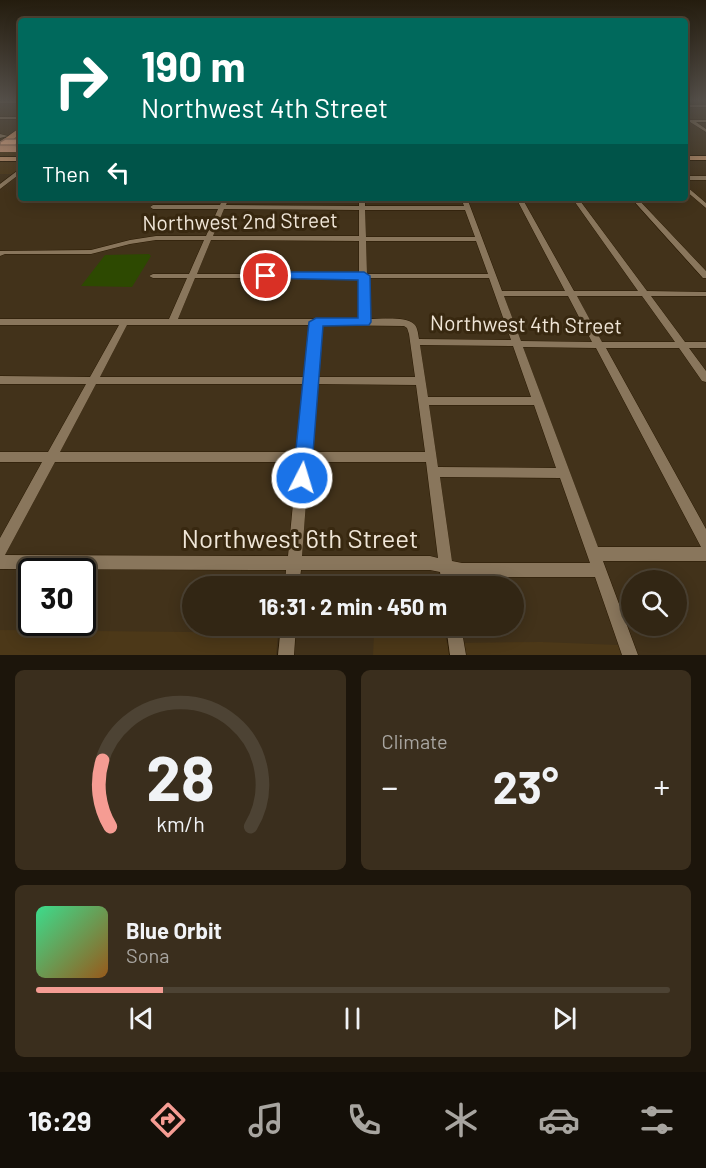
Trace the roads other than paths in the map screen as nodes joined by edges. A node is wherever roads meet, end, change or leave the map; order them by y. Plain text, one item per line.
1 (8, 137) edge
2 (0, 146) edge
3 (688, 158) edge
4 (0, 159) edge
5 (18, 159) edge
6 (706, 159) edge
7 (18, 172) edge
8 (688, 178) edge
9 (706, 178) edge
10 (0, 187) edge
11 (688, 190) edge
12 (698, 199) junction
13 (706, 199) edge
14 (225, 201) edge
15 (362, 201) edge
16 (465, 201) edge
17 (521, 201) edge
18 (577, 201) edge
19 (637, 201) edge
20 (706, 206) edge
21 (153, 207) dead end
22 (362, 207) junction
23 (222, 208) junction
24 (468, 208) junction
25 (209, 238) junction
26 (363, 238) junction
27 (479, 238) junction
28 (1, 253) edge
29 (153, 276) dead end
30 (192, 276) junction
31 (364, 276) junction
32 (492, 276) junction
33 (706, 276) edge
34 (498, 293) junction
35 (572, 294) junction
36 (645, 294) junction
37 (706, 294) edge
38 (0, 322) edge
39 (124, 322) junction
40 (172, 322) junction
41 (316, 322) junction
42 (364, 322) junction
43 (415, 342) junction
44 (516, 343) junction
45 (599, 345) junction
46 (682, 345) junction
47 (706, 345) edge
48 (706, 378) edge
49 (0, 380) edge
50 (93, 380) junction
51 (311, 380) junction
52 (421, 381) junction
53 (423, 401) junction
54 (537, 401) junction
55 (0, 457) edge
56 (51, 457) junction
57 (304, 457) junction
58 (431, 457) junction
59 (433, 472) junction
60 (564, 473) junction
61 (706, 542) edge
62 (0, 551) edge
63 (595, 554) junction
64 (706, 554) edge
65 (0, 562) edge
66 (294, 562) junction
67 (446, 567) junction
68 (600, 570) junction
69 (293, 576) edge
70 (447, 576) edge
71 (287, 636) edge
72 (455, 636) edge
73 (286, 655) edge
74 (458, 655) edge
75 (630, 655) edge

1 - 2 highway
3 - 6 main road
4 - 5 main road
7 - 10 street
8 - 9 street
11 - 12 street
12 - 13 street
12 - 20 street
14 - 23 street
15 - 22 street
16 - 24 street
17 - 35 street
18 - 36 street
19 - 33 street
21 - 23 street
22 - 23 street
22 - 24 street
22 - 26 street
23 - 25 street
24 - 27 street
25 - 26 street, Northwest 2nd Street
25 - 28 street, Northwest 2nd Street
25 - 30 street
26 - 27 street, Northwest 2nd Street
26 - 31 street
27 - 32 street
29 - 30 street
30 - 31 street
30 - 40 street
31 - 32 street
31 - 42 street
32 - 34 street
34 - 35 street
34 - 44 street
35 - 36 street
35 - 45 street
36 - 37 street
36 - 46 street
38 - 39 street, Northwest 4th Street
39 - 40 street, Northwest 4th Street
39 - 50 street
40 - 41 street, Northwest 4th Street
41 - 42 street, Northwest 4th Street
41 - 51 street
42 - 43 street, Northwest 4th Street
43 - 44 street, Northwest 4th Street
43 - 52 street
44 - 45 street, Northwest 4th Street
44 - 54 street
45 - 46 street, Northwest 4th Street
45 - 61 street
46 - 47 street, Northwest 4th Street
46 - 48 street
49 - 50 street
50 - 51 street
50 - 56 street
51 - 52 street
51 - 57 street
52 - 53 street
53 - 54 street
53 - 58 street
54 - 60 street
55 - 56 street
56 - 57 street
56 - 62 street
57 - 58 street
57 - 66 street
58 - 59 street
59 - 60 street
59 - 67 street
60 - 63 street
63 - 64 street
63 - 68 street
65 - 66 street, Northwest 6th Street
66 - 67 street, Northwest 6th Street
66 - 69 street
67 - 68 street, Northwest 6th Street
67 - 70 street
68 - 75 street
71 - 73 street
72 - 74 street

